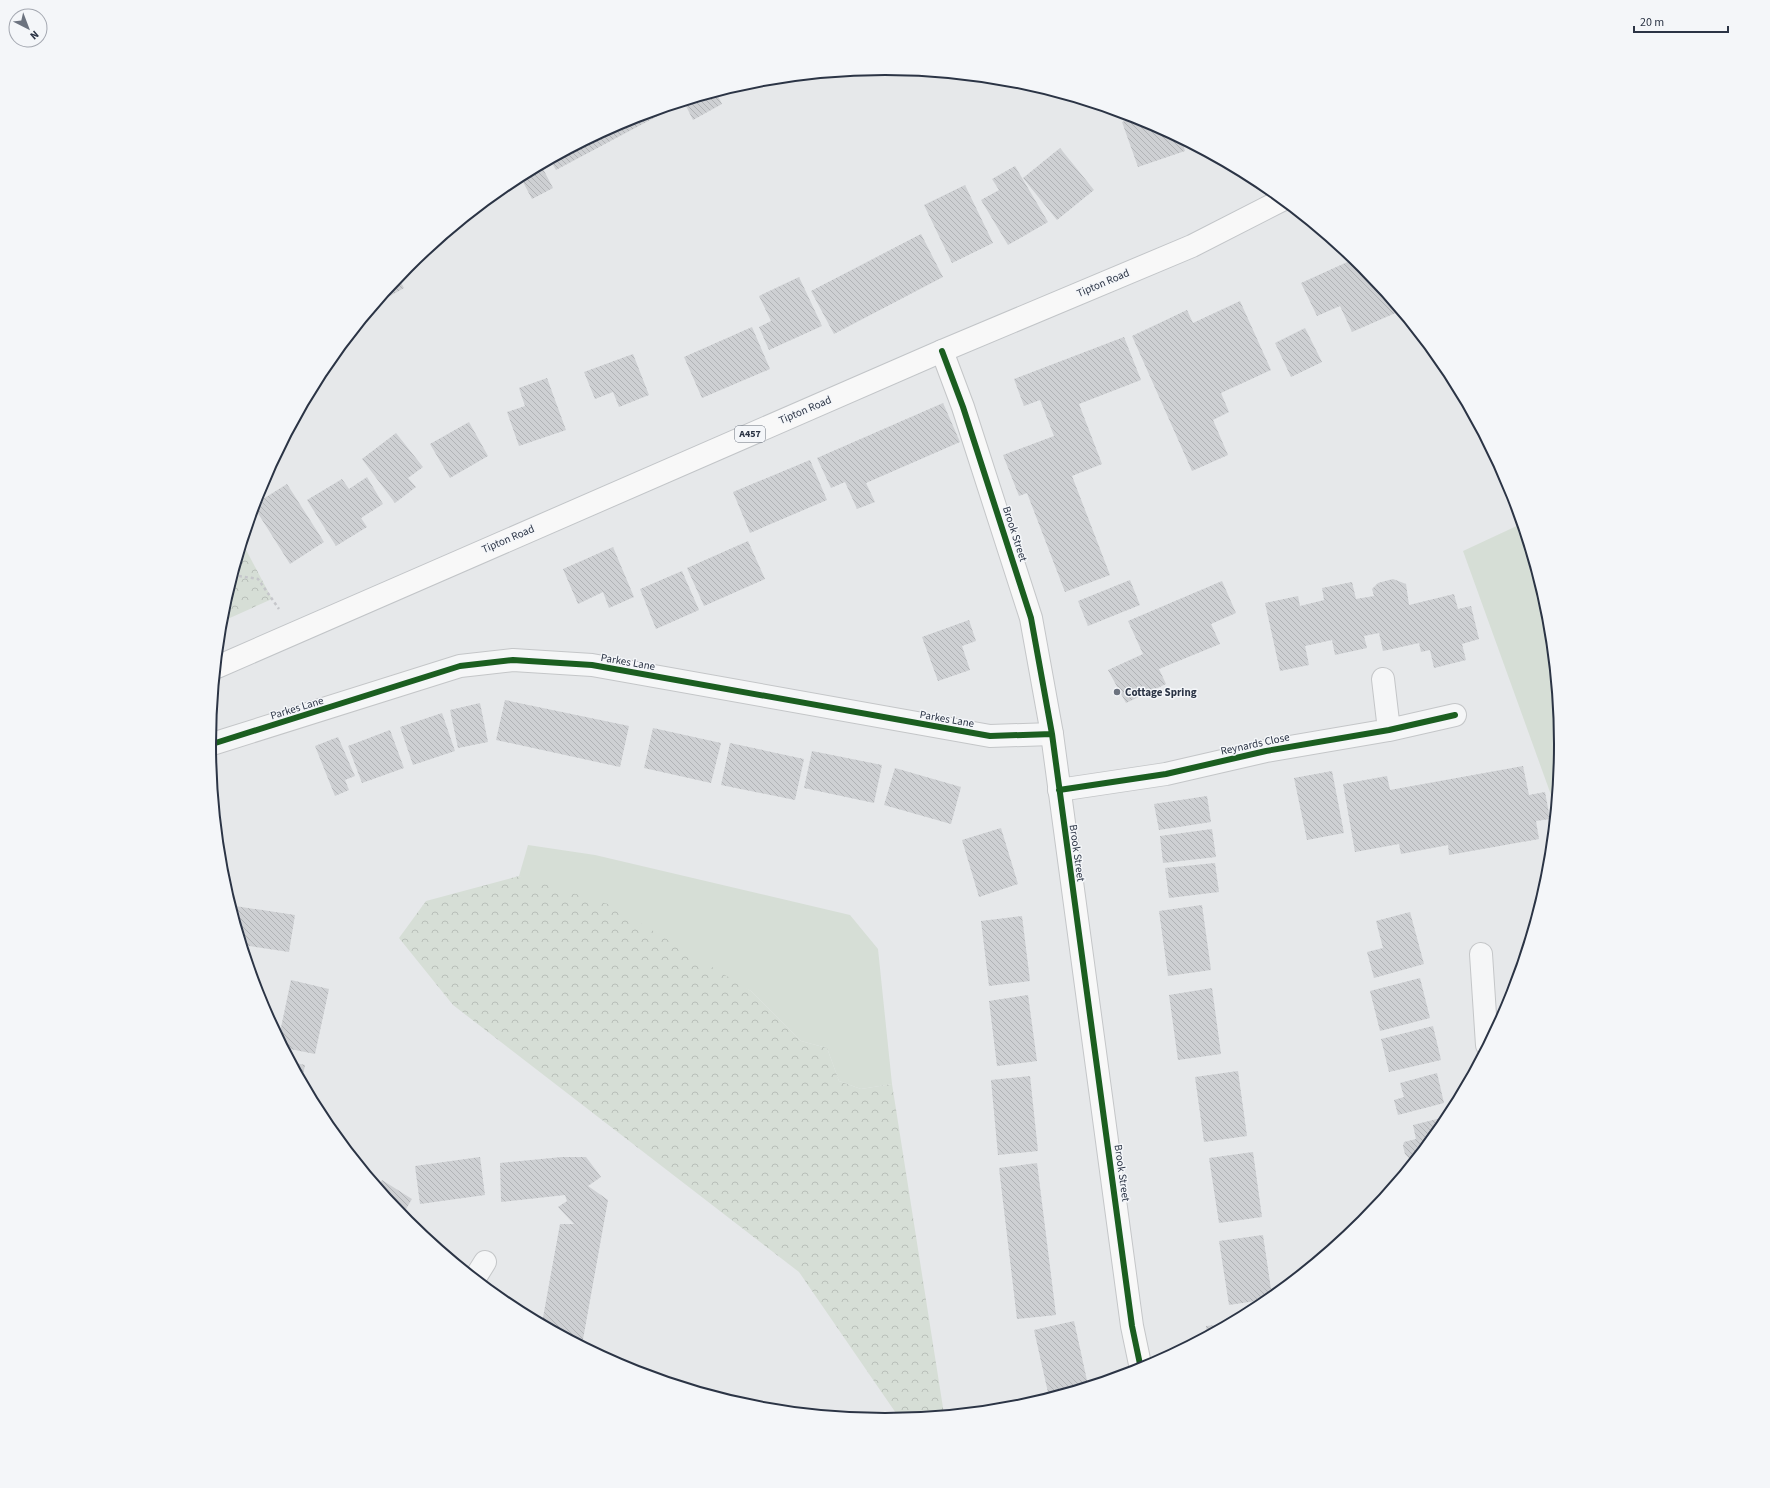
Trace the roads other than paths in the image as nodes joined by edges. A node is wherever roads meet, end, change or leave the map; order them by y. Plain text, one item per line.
1 (1277, 202) edge
2 (942, 350) junction
3 (221, 665) edge
4 (1383, 679) dead end
5 (1455, 715) dead end
6 (1389, 730) junction
7 (1052, 734) junction
8 (216, 743) edge
9 (1059, 790) junction
10 (1481, 954) dead end
11 (1486, 1037) edge
12 (1140, 1362) edge

1 - 2 main road, Tipton Road / A457
2 - 3 main road, Tipton Road / A457
2 - 7 main road, Brook Street
4 - 6 street
5 - 6 street, Reynards Close
6 - 9 street, Reynards Close
7 - 8 street, Parkes Lane
7 - 9 main road, Brook Street
9 - 12 main road, Brook Street
10 - 11 street

